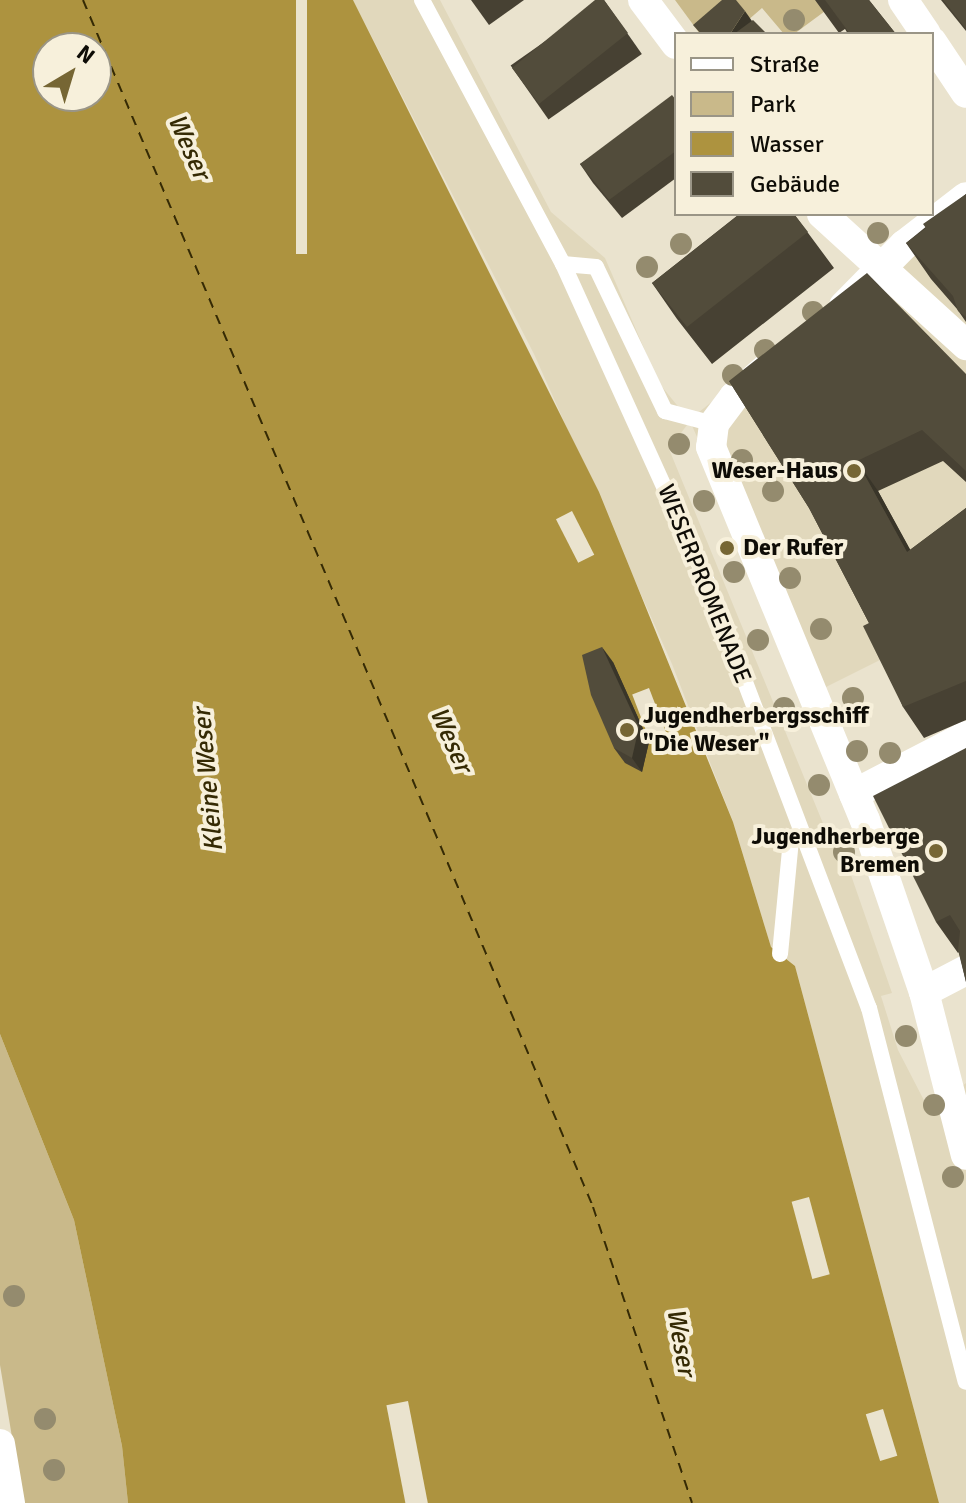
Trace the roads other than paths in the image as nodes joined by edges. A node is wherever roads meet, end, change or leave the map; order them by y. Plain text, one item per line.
1 (422, 0) edge
2 (643, 0) edge
3 (903, 0) edge
4 (925, 32) edge
5 (674, 41) edge
6 (934, 45) edge
7 (966, 93) edge
8 (966, 197) edge
9 (824, 216) edge
10 (563, 264) junction
11 (881, 267) junction
12 (822, 324) edge
13 (966, 345) edge
14 (788, 351) edge
15 (714, 424) junction
16 (954, 742) edge
17 (854, 794) junction
18 (803, 836) junction
19 (780, 954) dead end
20 (966, 970) edge
21 (924, 992) junction
22 (966, 1155) edge
23 (966, 1382) edge
24 (0, 1444) edge
25 (10, 1503) edge

1 - 10 lane, WESERPROMENADE
2 - 5 street
3 - 4 street
6 - 7 street
8 - 11 street
9 - 11 street
10 - 15 lane
10 - 18 lane, WESERPROMENADE
11 - 12 street
11 - 13 street
14 - 15 street
15 - 17 street
16 - 17 street
17 - 21 street
18 - 19 lane
18 - 23 lane, WESERPROMENADE
20 - 21 street
21 - 22 street
24 - 25 street

